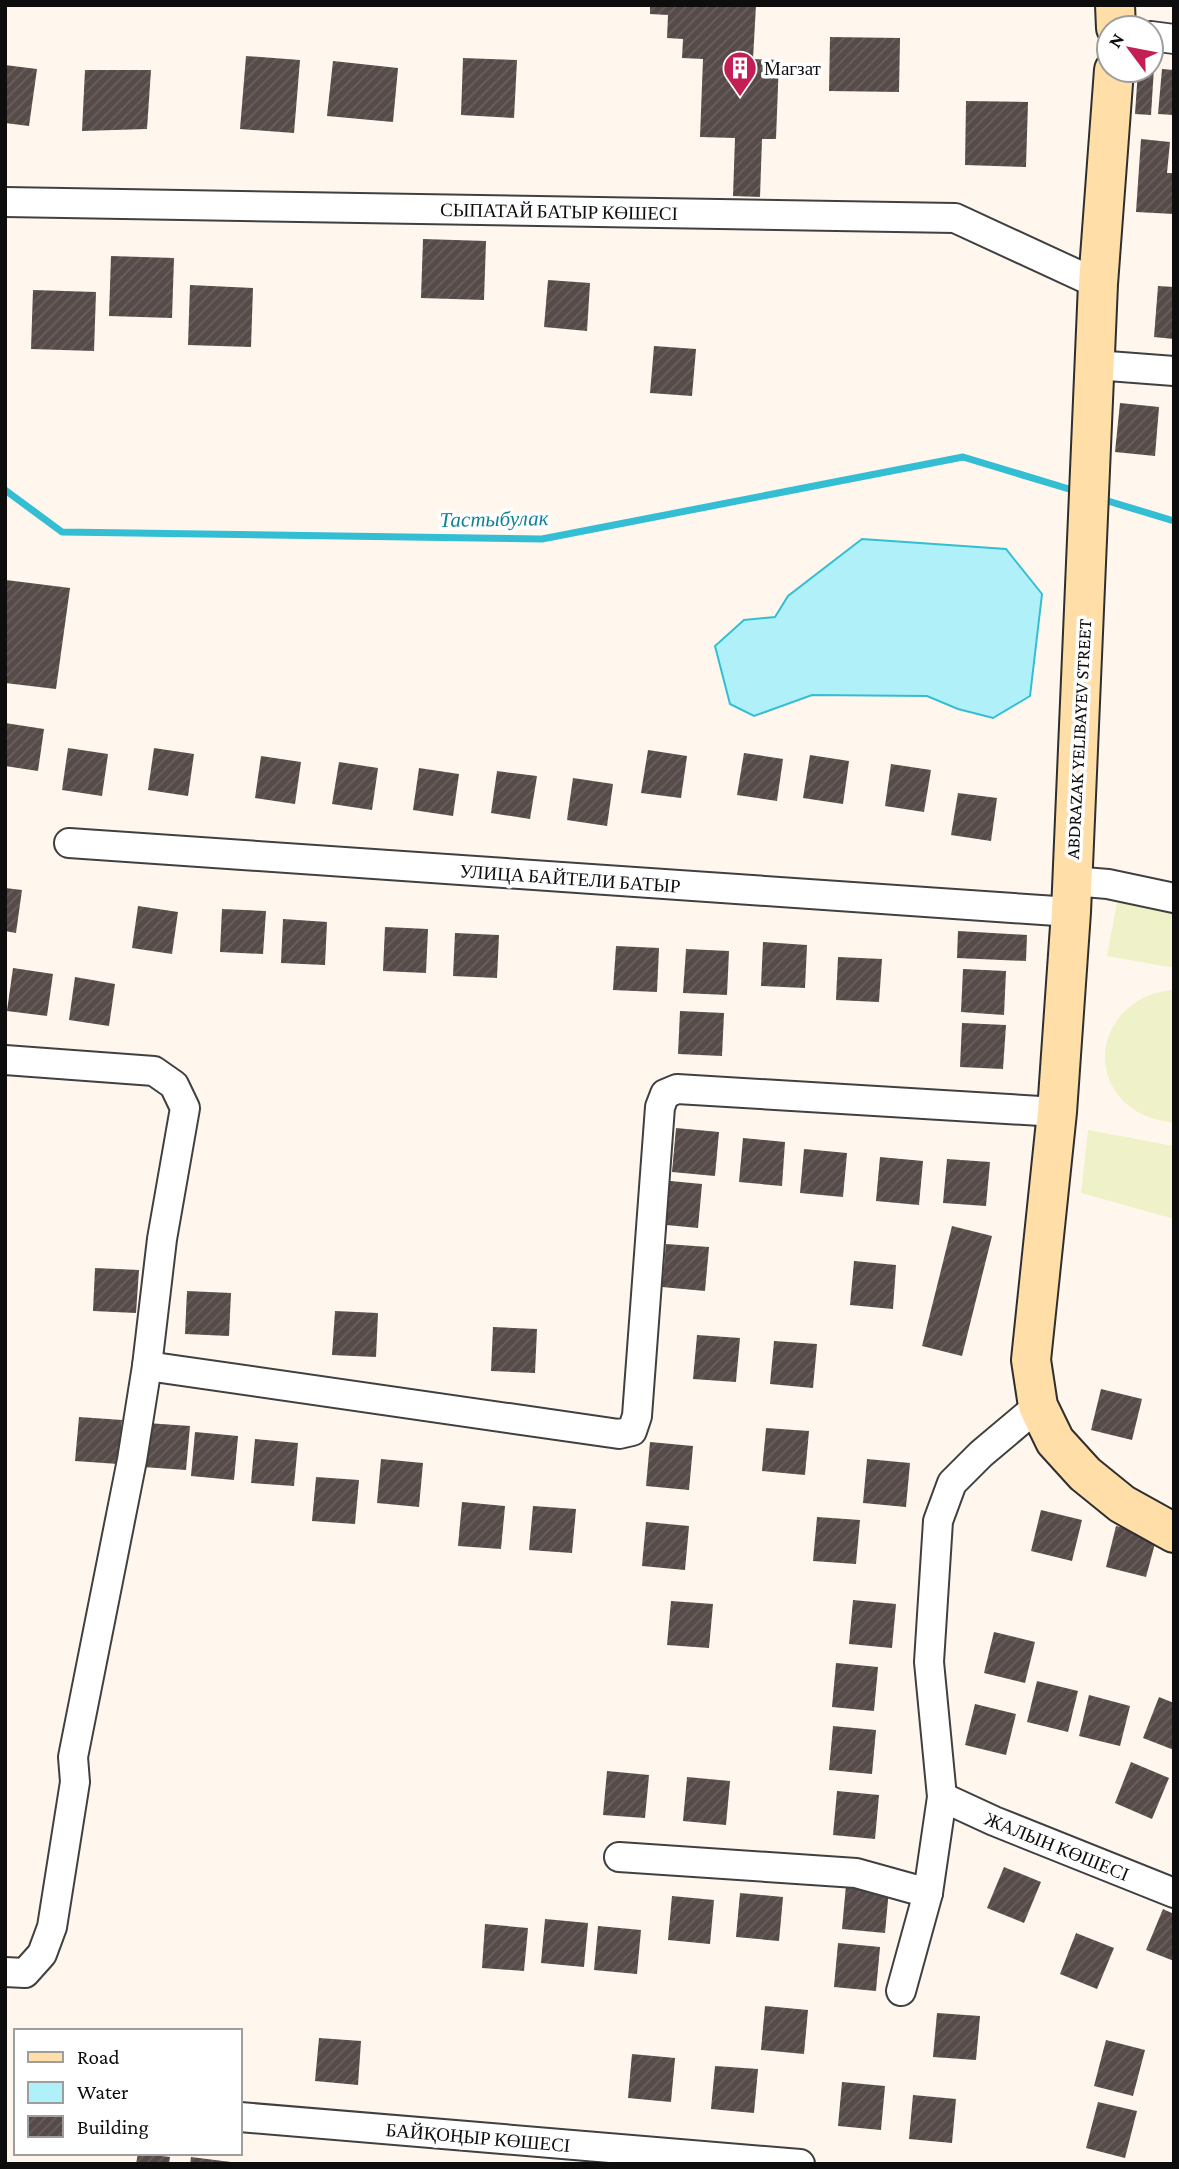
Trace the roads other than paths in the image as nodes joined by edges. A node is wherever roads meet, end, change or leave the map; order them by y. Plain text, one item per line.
1 (1113, 84) edge
2 (5, 202) edge
3 (1098, 284) junction
4 (1095, 365) junction
5 (1174, 371) edge
6 (69, 843) dead end
7 (1071, 896) junction
8 (1174, 898) edge
9 (5, 1060) edge
10 (1057, 1112) junction
11 (147, 1366) junction
12 (1038, 1406) junction
13 (1174, 1533) edge
14 (942, 1797) junction
15 (619, 1857) dead end
16 (928, 1893) junction
17 (1174, 1893) edge
18 (5, 1972) edge
19 (901, 1992) dead end
20 (242, 2117) edge
21 (800, 2164) edge

1 - 3 street, ABDRAZAK YELIBAYEV STREET
2 - 3 street, СЫПАТАЙ БАТЫР КӨШЕСІ
3 - 4 street, ABDRAZAK YELIBAYEV STREET
4 - 5 street
4 - 7 street, ABDRAZAK YELIBAYEV STREET
6 - 7 street, УЛИЦА БАЙТЕЛИ БАТЫР
7 - 8 street, УЛИЦА БАЙТЕЛИ БАТЫР
7 - 10 street, ABDRAZAK YELIBAYEV STREET
9 - 11 street
10 - 11 street
10 - 12 street, ABDRAZAK YELIBAYEV STREET
11 - 18 street
12 - 13 street, ABDRAZAK YELIBAYEV STREET
12 - 14 street
14 - 16 street
14 - 17 street, ЖАЛЫН КӨШЕСІ
15 - 16 street
16 - 19 street
20 - 21 street, БАЙҚОҢЫР КӨШЕСІ

